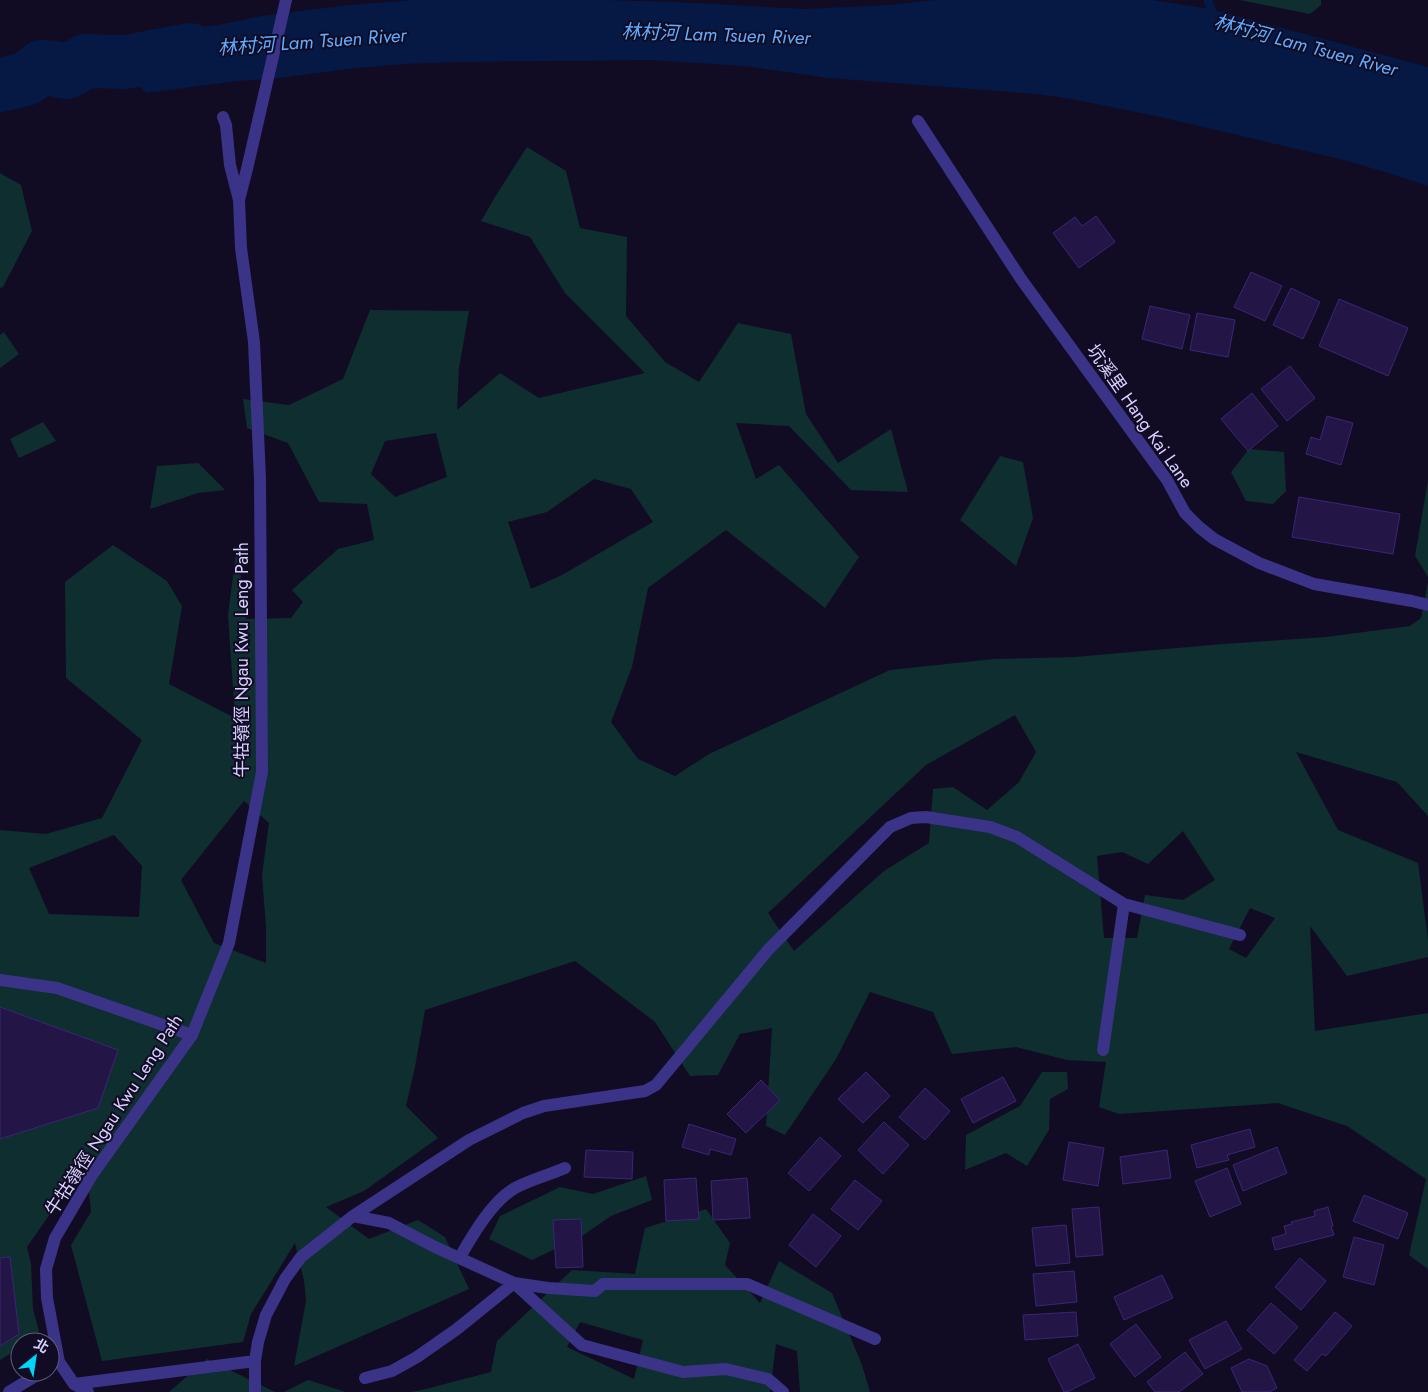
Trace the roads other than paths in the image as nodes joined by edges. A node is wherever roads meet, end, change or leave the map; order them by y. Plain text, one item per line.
1 (286, 0) edge
2 (223, 117) dead end
3 (918, 121) dead end
4 (239, 200) junction
5 (1428, 605) edge
6 (1124, 904) junction
7 (1240, 935) dead end
8 (0, 980) edge
9 (192, 1035) junction
10 (1103, 1050) dead end
11 (565, 1168) dead end
12 (353, 1216) junction
13 (460, 1257) junction
14 (514, 1283) junction
15 (51, 1332) edge
16 (876, 1339) dead end
17 (255, 1361) junction
18 (60, 1370) edge
19 (365, 1378) dead end
20 (26, 1382) edge
21 (74, 1384) junction
22 (9, 1392) edge
23 (88, 1392) edge
24 (255, 1392) edge
25 (783, 1392) edge

1 - 4 street, 牛牯嶺徑 Ngau Kwu Leng Path
2 - 4 street
3 - 5 street, 坑溪里 Hang Kai Lane
4 - 9 street, 牛牯嶺徑 Ngau Kwu Leng Path
6 - 7 street
6 - 10 street
6 - 12 street
8 - 9 street
9 - 15 street, 牛牯嶺徑 Ngau Kwu Leng Path
11 - 13 street
12 - 13 street
12 - 17 street
13 - 14 street
14 - 16 street
14 - 19 street
14 - 25 street
17 - 21 street
17 - 24 street
18 - 21 street
20 - 22 street
21 - 23 street

